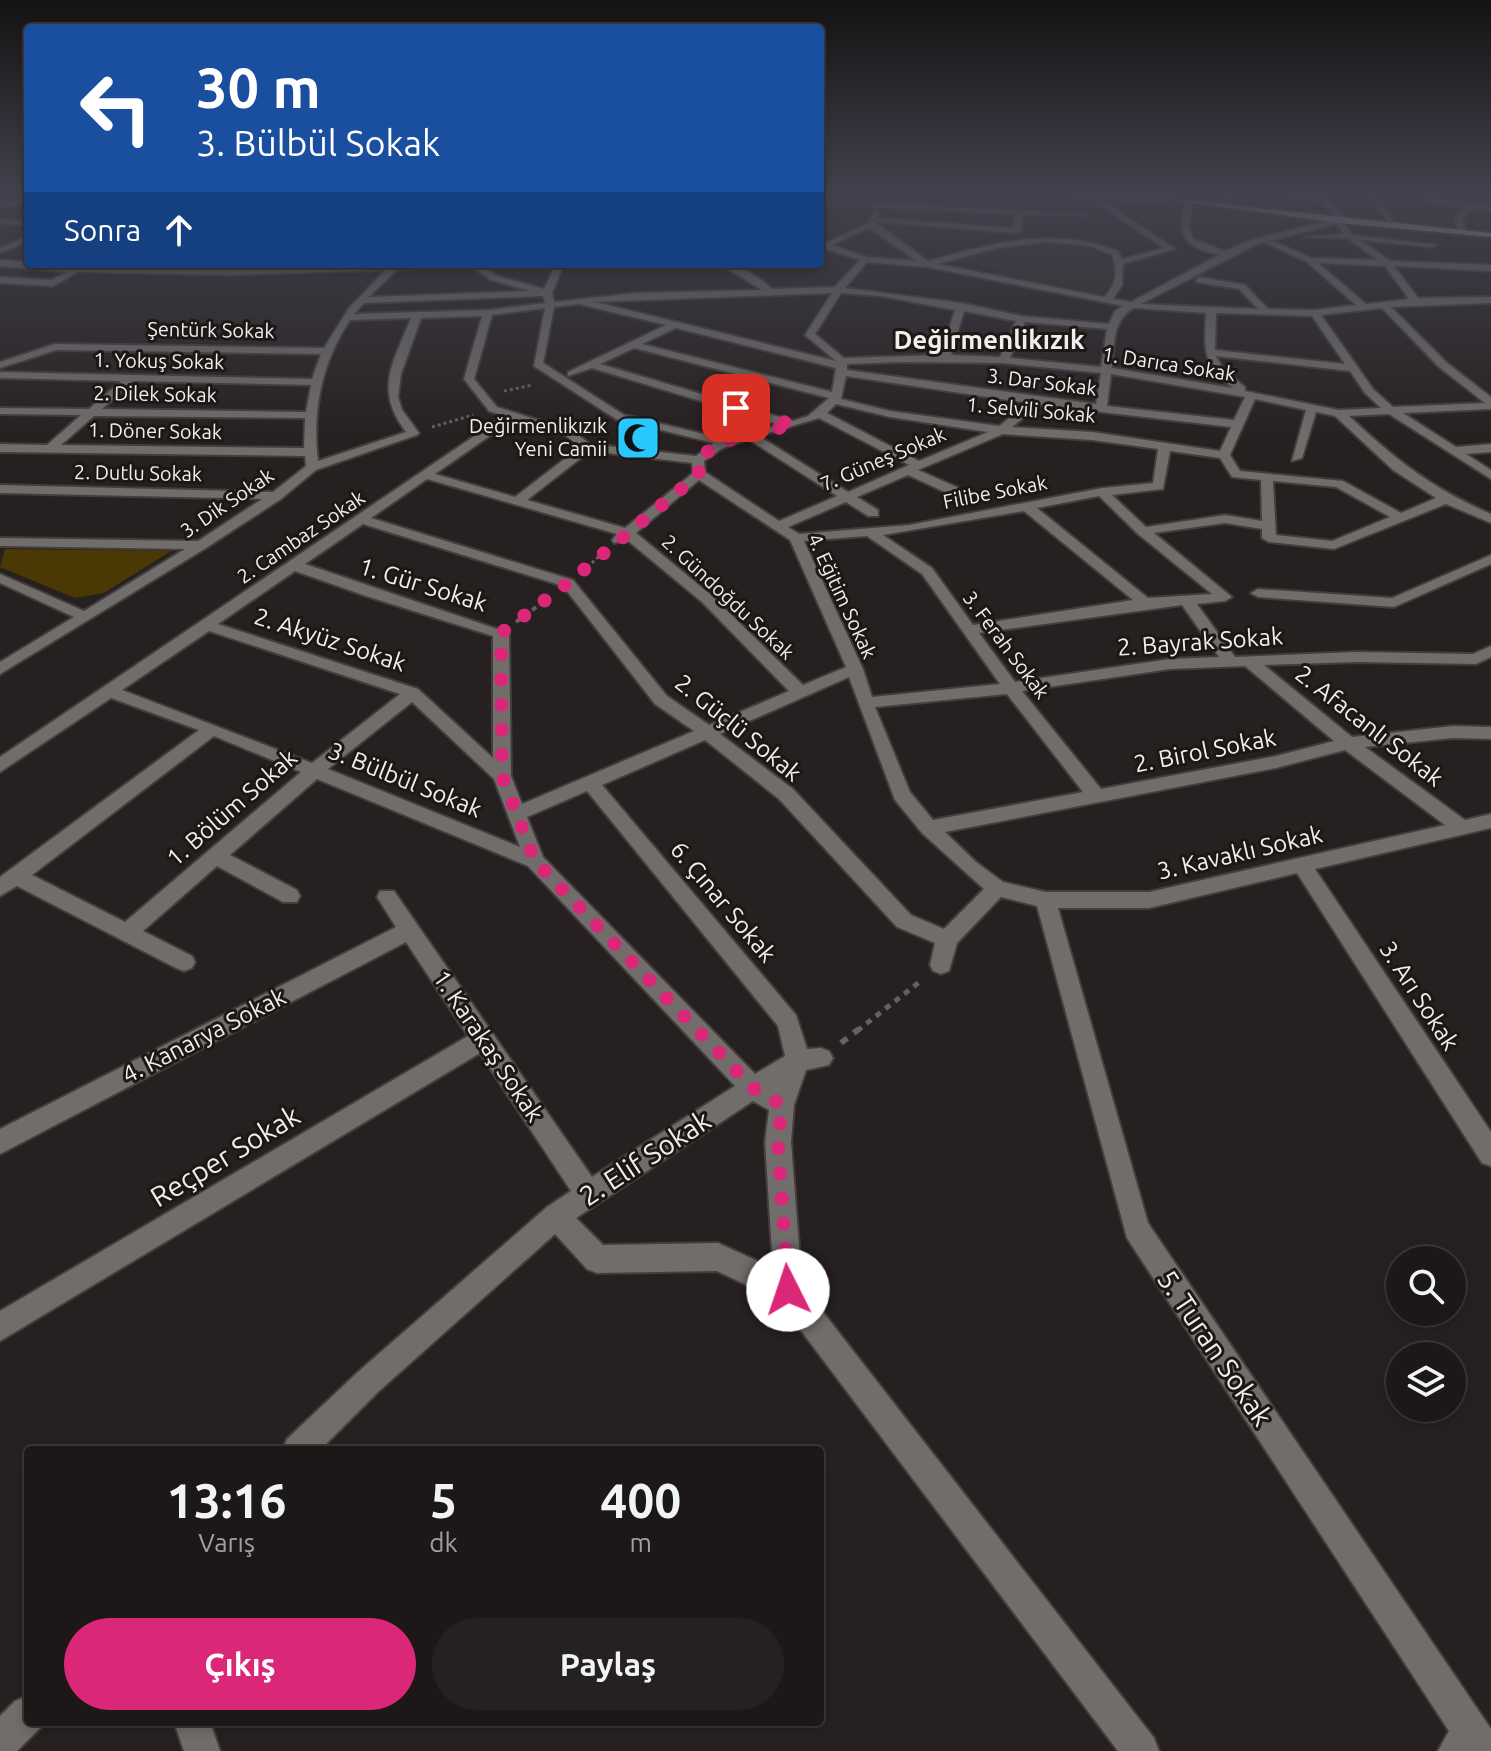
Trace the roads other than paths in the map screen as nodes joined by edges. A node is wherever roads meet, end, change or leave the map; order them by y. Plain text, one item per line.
1 (66, 276) edge
2 (386, 276) edge
3 (490, 276) edge
4 (555, 276) edge
5 (746, 276) edge
6 (850, 276) edge
7 (983, 276) edge
8 (1120, 276) edge
9 (1187, 276) edge
10 (1207, 276) edge
11 (1328, 276) edge
12 (1396, 276) edge
13 (0, 280) edge
14 (1199, 280) junction
15 (838, 290) junction
16 (768, 292) junction
17 (547, 293) junction
18 (1175, 294) dead end
19 (363, 300) junction
20 (1491, 300) edge
21 (579, 301) junction
22 (1105, 301) junction
23 (1415, 301) junction
24 (1163, 302) dead end
25 (1383, 304) junction
26 (550, 306) junction
27 (961, 306) junction
28 (1130, 307) junction
29 (1364, 307) junction
30 (1151, 309) junction
31 (1211, 312) junction
32 (1266, 312) junction
33 (488, 313) junction
34 (1315, 313) junction
35 (417, 316) junction
36 (347, 317) junction
37 (1022, 319) junction
38 (676, 324) junction
39 (1112, 327) junction
40 (634, 345) junction
41 (55, 347) junction
42 (14, 349) dead end
43 (328, 351) junction
44 (1209, 352) junction
45 (945, 358) junction
46 (1004, 360) junction
47 (0, 365) edge
48 (591, 365) junction
49 (842, 366) junction
50 (1352, 368) junction
51 (1105, 371) junction
52 (572, 374) dead end
53 (0, 375) edge
54 (129, 379) junction
55 (317, 382) junction
56 (499, 392) road end
57 (1251, 395) junction
58 (479, 396) junction
59 (836, 399) junction
60 (1038, 401) junction
61 (1491, 404) edge
62 (1312, 407) junction
63 (1101, 408) junction
64 (94, 410) junction
65 (1390, 410) junction
66 (0, 411) edge
67 (1339, 413) junction
68 (310, 415) junction
69 (513, 415) junction
70 (821, 415) junction
71 (1238, 424) junction
72 (794, 425) junction
73 (1001, 430) junction
74 (749, 435) junction
75 (723, 442) junction
76 (1165, 445) junction
77 (52, 447) junction
78 (587, 447) junction
79 (0, 448) edge
80 (1491, 448) edge
81 (1453, 451) junction
82 (1224, 455) junction
83 (1296, 458) dead end
84 (311, 460) junction
85 (699, 467) junction
86 (914, 468) junction
87 (1491, 475) edge
88 (429, 476) junction
89 (1267, 477) junction
90 (0, 489) edge
91 (954, 491) dead end
92 (1102, 492) junction
93 (276, 496) junction
94 (844, 497) junction
95 (1446, 499) junction
96 (518, 501) junction
97 (1027, 507) junction
98 (873, 513) dead end
99 (1401, 518) junction
100 (1491, 519) edge
101 (363, 520) junction
102 (781, 525) junction
103 (1143, 531) junction
104 (869, 532) junction
105 (1269, 532) junction
106 (621, 538) junction
107 (796, 538) junction
108 (0, 542) edge
109 (201, 545) junction
110 (1491, 559) edge
111 (294, 565) junction
112 (0, 578) edge
113 (1258, 593) dead end
114 (1188, 602) junction
115 (1145, 603) junction
116 (86, 617) junction
117 (207, 625) junction
118 (968, 630) junction
119 (1491, 651) edge
120 (1240, 661) junction
121 (0, 669) edge
122 (855, 669) junction
123 (1011, 688) junction
124 (110, 692) junction
125 (800, 692) junction
126 (412, 693) junction
127 (865, 703) junction
128 (212, 729) junction
129 (708, 733) junction
130 (1491, 733) edge
131 (1348, 743) junction
132 (0, 766) edge
133 (314, 771) junction
134 (502, 776) junction
135 (591, 783) junction
136 (1097, 797) junction
137 (517, 814) junction
138 (1491, 821) edge
139 (1461, 827) junction
140 (929, 828) junction
141 (215, 856) junction
142 (535, 861) junction
143 (1303, 866) junction
144 (8, 882) edge
145 (997, 888) junction
146 (290, 896) dead end
147 (387, 897) dead end
148 (1046, 900) junction
149 (409, 930) junction
150 (125, 934) junction
151 (947, 939) junction
152 (184, 962) dead end
153 (941, 965) road end
154 (483, 1039) junction
155 (810, 1060) junction
156 (753, 1088) junction
157 (782, 1105) junction
158 (0, 1142) edge
159 (1491, 1154) edge
160 (589, 1195) junction
161 (556, 1216) junction
162 (788, 1290) junction
163 (0, 1327) edge
164 (302, 1446) edge
165 (24, 1718) edge
166 (193, 1726) edge
167 (0, 1742) edge
168 (1470, 1745) edge
169 (202, 1751) edge
170 (1141, 1751) edge

1 - 13 street
2 - 19 street
3 - 17 street
4 - 17 street
5 - 16 street
6 - 15 street
7 - 22 street
8 - 22 street
9 - 28 street
10 - 14 street
11 - 29 street
12 - 23 street
14 - 18 street
14 - 32 street
15 - 16 street
15 - 27 street
15 - 49 street
16 - 21 street
17 - 19 street
17 - 26 street
19 - 36 street
20 - 23 street
21 - 26 street
21 - 38 street
22 - 28 street
23 - 25 street
24 - 30 street
25 - 29 street
25 - 61 street
26 - 33 street
26 - 75 street
27 - 37 street
27 - 45 street
28 - 30 street
28 - 39 street
29 - 34 street
30 - 31 street
31 - 32 street
31 - 44 street
32 - 34 street
33 - 35 street
33 - 58 street
34 - 50 street
35 - 36 street
35 - 84 street, 3. Dik Sokak
36 - 43 street
37 - 39 street
37 - 46 street
38 - 40 street
38 - 49 street
39 - 51 street
40 - 48 street
40 - 59 street, 1. Selvili Sokak
41 - 42 street
41 - 43 street, Şentürk Sokak
41 - 47 street, Şentürk Sokak
43 - 55 street
44 - 50 street
44 - 57 street
45 - 46 street, 1. Darıca Sokak
45 - 49 street, 1. Darıca Sokak
46 - 51 street, 1. Darıca Sokak
48 - 52 street
48 - 72 street
49 - 59 street
49 - 60 street, 3. Dar Sokak
50 - 65 street
51 - 57 street, 1. Darıca Sokak
51 - 63 street
53 - 54 street, 1. Yokuş Sokak
54 - 55 street, 1. Yokuş Sokak
54 - 64 street
55 - 68 street
56 - 58 street
57 - 62 street
57 - 71 street
58 - 69 street
59 - 70 street
59 - 73 street, 1. Selvili Sokak
60 - 63 street, 3. Dar Sokak
60 - 73 street, 7. Güneş Sokak
61 - 65 street
62 - 67 street
62 - 83 street
63 - 71 street, 3. Dar Sokak
64 - 66 street, 2. Dilek Sokak
64 - 68 street, 2. Dilek Sokak
64 - 77 street
65 - 67 street
65 - 81 street
67 - 95 street
68 - 84 street
69 - 78 street
69 - 88 street, 2. Cambaz Sokak
70 - 72 street
70 - 86 street
71 - 82 street
72 - 74 street
73 - 76 street, 1. Selvili Sokak
73 - 86 street, 7. Güneş Sokak
74 - 75 street
74 - 94 street
75 - 85 street
76 - 82 street, 1. Selvili Sokak
76 - 92 street, Filibe Sokak
77 - 79 street, 1. Döner Sokak
77 - 84 street, 1. Döner Sokak
78 - 85 street
78 - 96 street
80 - 81 street
81 - 87 street
82 - 89 street
84 - 93 street, 3. Dik Sokak
85 - 102 street, 4. Eğitim Sokak
85 - 106 street
86 - 91 street
86 - 94 street, 7. Güneş Sokak
88 - 96 street, 2. Gündoğdu Sokak
88 - 101 street, 2. Cambaz Sokak
89 - 99 street
89 - 105 street
90 - 93 street, 2. Dutlu Sokak
92 - 97 street, Filibe Sokak
92 - 103 street
93 - 109 street, 3. Dik Sokak
94 - 98 street
94 - 102 street, 7. Güneş Sokak
95 - 99 street
95 - 100 street
96 - 106 street, 2. Gündoğdu Sokak
97 - 104 street, Filibe Sokak
97 - 115 street
99 - 105 street
101 - 111 street, 2. Cambaz Sokak
101 - 129 street, 2. Güçlü Sokak
102 - 107 street, 4. Eğitim Sokak
103 - 105 street
103 - 114 street
104 - 107 street, Filibe Sokak
104 - 118 street, 3. Ferah Sokak
106 - 125 street, 2. Gündoğdu Sokak
107 - 122 street, 4. Eğitim Sokak
108 - 109 street
109 - 116 street, 3. Dik Sokak
110 - 113 street
111 - 117 street, 2. Cambaz Sokak
111 - 134 street, 1. Gür Sokak
112 - 116 street
114 - 115 street
114 - 120 street, 2. Afacanlı Sokak
115 - 118 street
116 - 121 street, 3. Dik Sokak
117 - 124 street, 2. Cambaz Sokak
117 - 126 street, 2. Akyüz Sokak
118 - 123 street, 3. Ferah Sokak
119 - 120 street, 2. Bayrak Sokak
120 - 123 street, 2. Bayrak Sokak
120 - 131 street, 2. Afacanlı Sokak
122 - 125 street
122 - 127 street, 4. Eğitim Sokak
123 - 127 street, 2. Bayrak Sokak
123 - 136 street, 3. Ferah Sokak
124 - 128 street, 3. Bülbül Sokak
124 - 132 street, 2. Cambaz Sokak
125 - 129 street
126 - 133 street, 1. Bölüm Sokak
126 - 134 street, 2. Akyüz Sokak
127 - 140 street, 4. Eğitim Sokak
128 - 133 street, 3. Bülbül Sokak
128 - 144 street
129 - 135 street
129 - 151 street, 2. Güçlü Sokak
130 - 131 street, 2. Birol Sokak
131 - 136 street, 2. Birol Sokak
131 - 139 street, 2. Afacanlı Sokak
133 - 141 street, 1. Bölüm Sokak
133 - 142 street, 3. Bülbül Sokak
134 - 137 street, 1. Gür Sokak
135 - 137 street
135 - 155 street, 6. Çınar Sokak
136 - 140 street, 2. Birol Sokak
137 - 142 street, 1. Gür Sokak
138 - 139 street, 3. Kavaklı Sokak
139 - 143 street, 3. Kavaklı Sokak
140 - 145 street, 4. Eğitim Sokak
141 - 146 street
141 - 150 street, 1. Bölüm Sokak
142 - 156 street, 3. Bülbül Sokak
143 - 148 street, 3. Kavaklı Sokak
143 - 159 street, 3. Arı Sokak
144 - 150 street
145 - 148 street, 3. Kavaklı Sokak
145 - 151 street
147 - 149 street, 1. Karakaş Sokak
148 - 168 street, 5. Turan Sokak
149 - 154 street, 1. Karakaş Sokak
149 - 158 street, 4. Kanarya Sokak
150 - 152 street
151 - 153 street
154 - 160 street, 1. Karakaş Sokak
154 - 163 street, Reçper Sokak
155 - 156 street, 2. Elif Sokak
155 - 157 street
156 - 157 street, 3. Bülbül Sokak
156 - 160 street, 2. Elif Sokak
157 - 162 street
160 - 161 street, 2. Elif Sokak
161 - 162 street
161 - 164 street, 2. Elif Sokak
162 - 170 street
165 - 167 street
166 - 169 street

